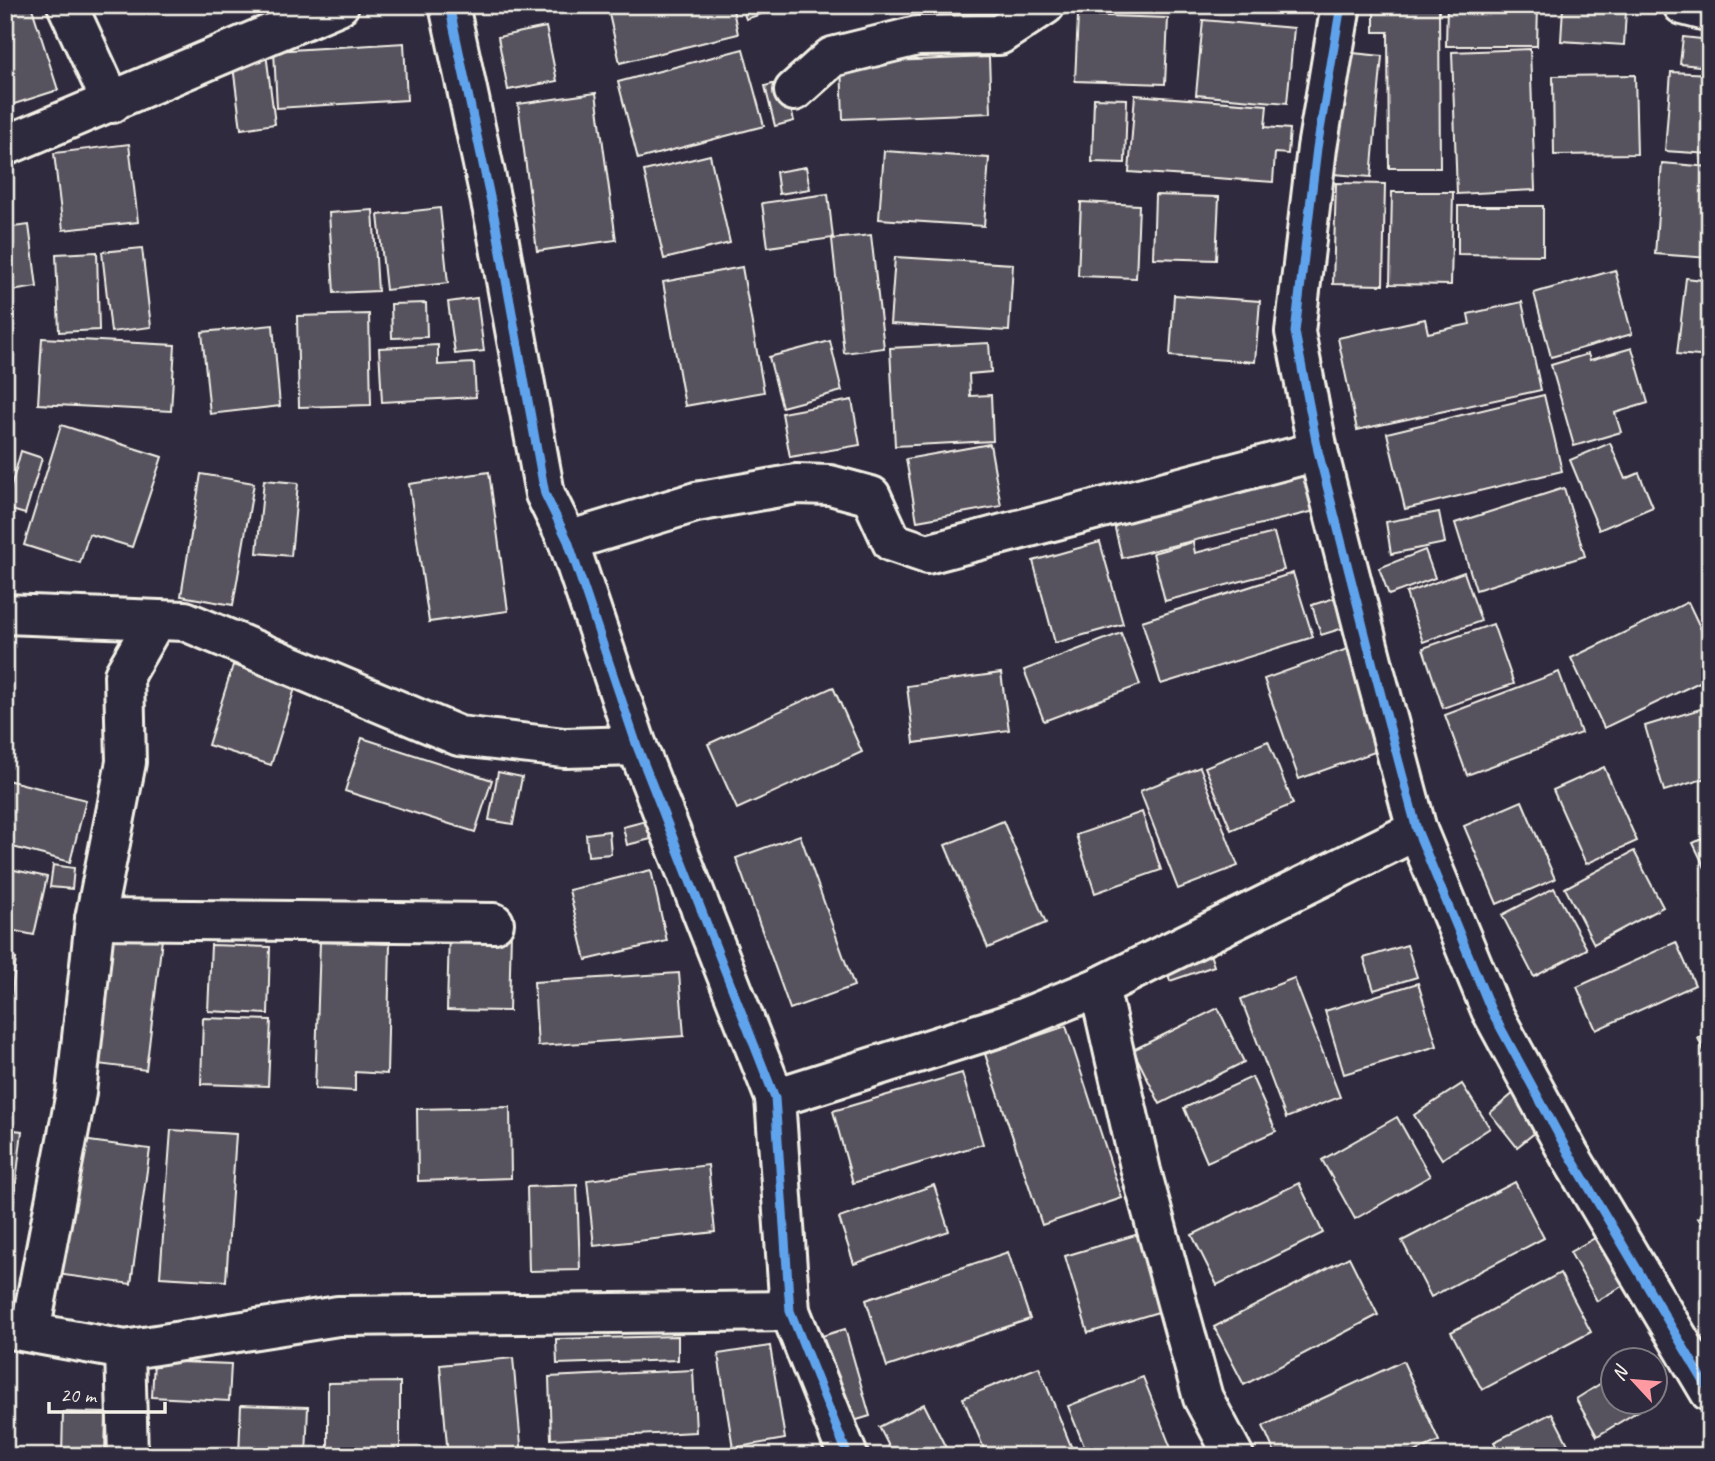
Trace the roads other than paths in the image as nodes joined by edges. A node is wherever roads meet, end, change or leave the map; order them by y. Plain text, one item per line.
1 (67, 5) edge
2 (339, 5) edge
3 (449, 5) edge
4 (1045, 5) edge
5 (1341, 5) edge
6 (1683, 5) edge
7 (1710, 12) edge
8 (794, 91) dead end
9 (112, 103) junction
10 (5, 146) edge
11 (1318, 451) junction
12 (568, 541) junction
13 (5, 614) edge
14 (155, 621) junction
15 (637, 746) junction
16 (1417, 830) junction
17 (95, 919) junction
18 (494, 923) dead end
19 (1099, 988) junction
20 (775, 1098) junction
21 (790, 1311) junction
22 (18, 1330) edge
23 (125, 1350) junction
24 (1710, 1392) edge
25 (128, 1456) edge
26 (848, 1456) edge
27 (1234, 1456) edge

1 - 9 street
2 - 9 street
3 - 12 street
4 - 8 street
5 - 11 street
6 - 7 street
9 - 10 street
11 - 12 street
11 - 16 street
12 - 15 street
13 - 14 street
14 - 15 street
14 - 17 street
15 - 20 street
16 - 19 street
16 - 24 street
17 - 18 street
17 - 22 street
19 - 20 street
19 - 27 street
20 - 21 street
21 - 23 street
21 - 26 street
22 - 23 street
23 - 25 street

